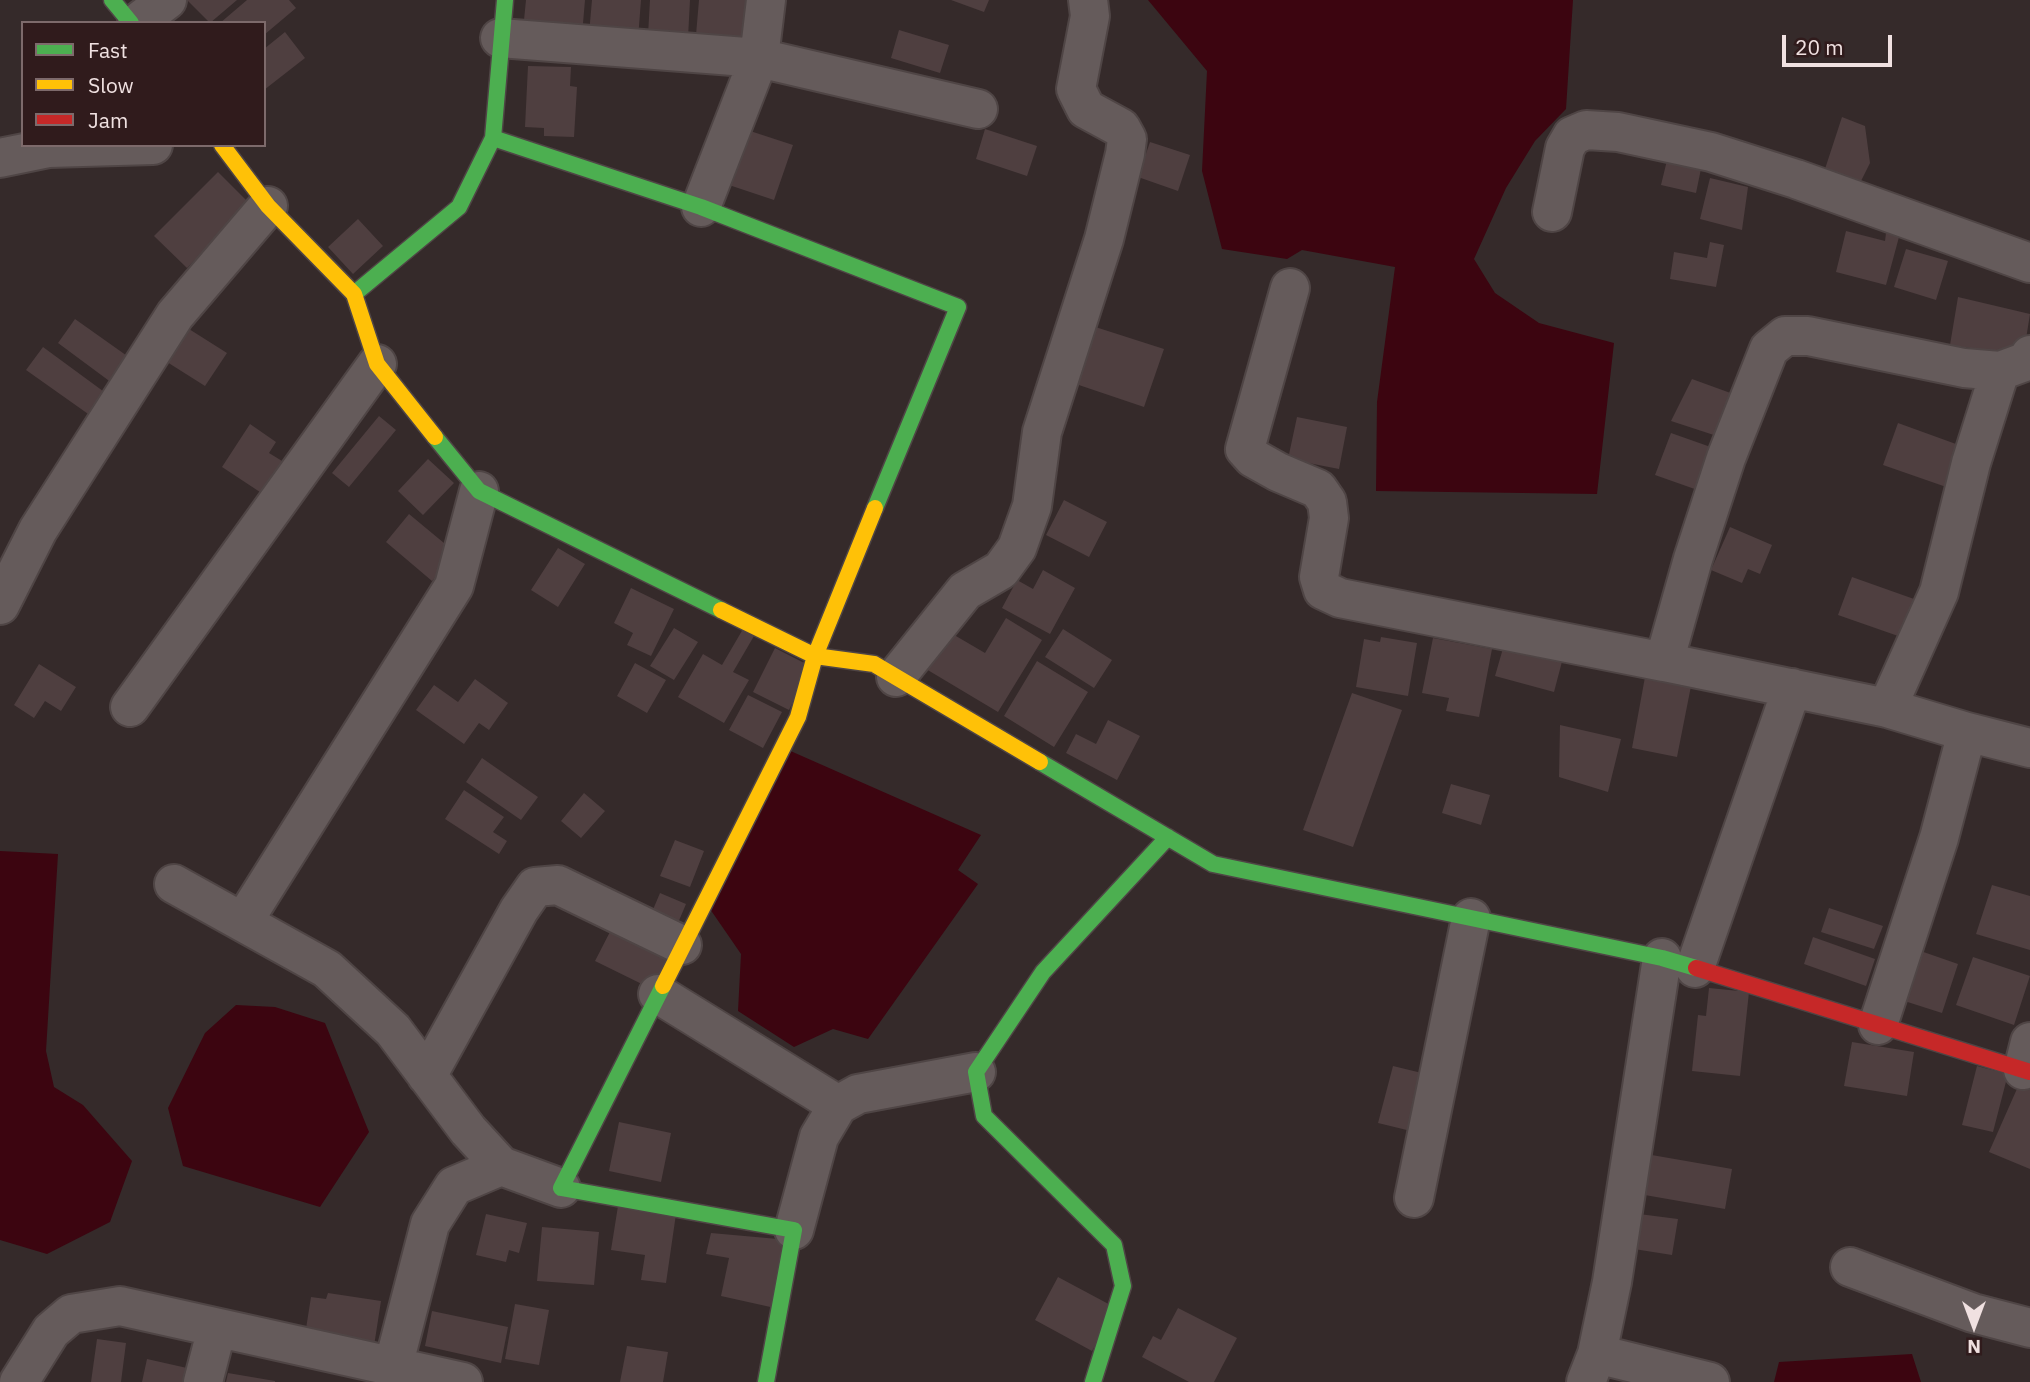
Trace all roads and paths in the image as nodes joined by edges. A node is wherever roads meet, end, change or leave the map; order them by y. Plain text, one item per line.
1 (112, 0) edge
2 (167, 0) edge
3 (505, 0) edge
4 (766, 0) edge
5 (1088, 0) edge
6 (129, 21) edge
7 (140, 21) edge
8 (500, 38) junction
9 (759, 58) junction
10 (978, 109) dead end
11 (494, 138) junction
12 (84, 147) edge
13 (224, 147) edge
14 (0, 158) edge
15 (268, 206) junction
16 (701, 207) junction
17 (1552, 212) dead end
18 (2030, 263) edge
19 (1290, 288) dead end
20 (354, 294) junction
21 (2015, 363) edge
22 (377, 364) junction
23 (479, 491) junction
24 (0, 606) edge
25 (815, 656) junction
26 (1664, 662) junction
27 (896, 677) junction
28 (1792, 688) junction
29 (130, 708) dead end
30 (1887, 708) junction
31 (1967, 732) junction
32 (2030, 748) edge
33 (1168, 837) junction
34 (174, 884) dead end
35 (1471, 918) junction
36 (243, 922) junction
37 (682, 944) junction
38 (1678, 963) junction
39 (658, 994) junction
40 (1878, 1025) junction
41 (2028, 1061) edge
42 (976, 1072) junction
43 (427, 1076) junction
44 (838, 1105) junction
45 (501, 1166) junction
46 (561, 1188) junction
47 (1414, 1198) dead end
48 (794, 1230) junction
49 (1850, 1267) dead end
50 (216, 1328) junction
51 (2030, 1328) edge
52 (393, 1367) junction
53 (1592, 1368) edge
54 (19, 1382) edge
55 (203, 1382) edge
56 (463, 1382) edge
57 (766, 1382) edge
58 (1093, 1382) edge
59 (1710, 1382) edge

1 - 6 street
2 - 7 street
3 - 8 street
4 - 9 street
5 - 27 street
8 - 9 street
8 - 11 street
9 - 10 street
9 - 16 street
11 - 16 street
11 - 20 street
12 - 14 street
13 - 15 street
15 - 20 street
15 - 24 street
16 - 25 street
17 - 18 street
19 - 26 street
20 - 22 street
21 - 26 street
21 - 30 street
22 - 23 street
22 - 29 street
23 - 25 street
23 - 36 street
25 - 27 street
25 - 37 street
26 - 28 street
27 - 33 street
28 - 30 street
28 - 38 street
30 - 31 street
31 - 32 street
31 - 40 street
33 - 35 street
33 - 42 street
34 - 36 street
35 - 38 street
35 - 47 street
36 - 43 street
37 - 39 street
37 - 43 street
38 - 40 street
38 - 53 street
39 - 44 street
39 - 46 street
40 - 41 street
42 - 44 street
42 - 58 street
43 - 45 street
44 - 48 street
45 - 46 street
45 - 52 street
46 - 48 street
48 - 57 street
49 - 51 street
50 - 52 street
50 - 54 street
50 - 55 street
52 - 56 street
53 - 59 street

